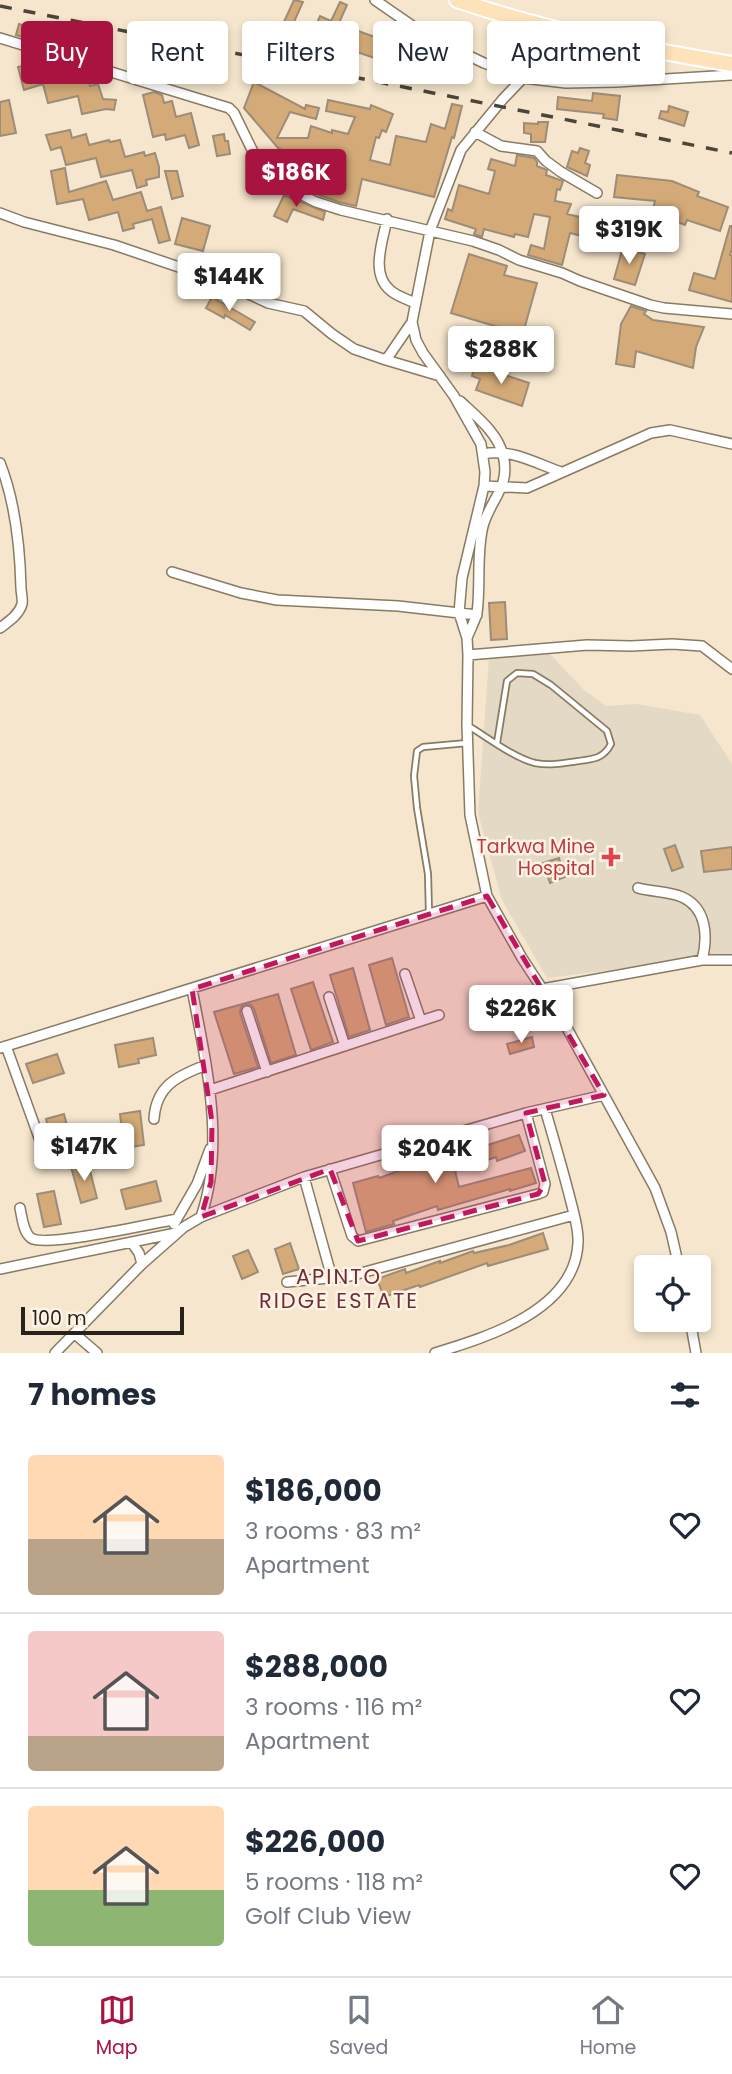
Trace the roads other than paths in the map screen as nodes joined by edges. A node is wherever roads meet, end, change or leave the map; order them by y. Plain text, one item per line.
1 (375, 0) edge
2 (457, 0) edge
3 (0, 38) edge
4 (487, 64) edge
5 (732, 64) edge
6 (732, 75) edge
7 (665, 79) edge
8 (518, 84) edge
9 (475, 132) junction
10 (597, 193) dead end
11 (0, 213) edge
12 (387, 219) junction
13 (430, 231) junction
14 (415, 303) junction
15 (732, 314) edge
16 (412, 322) junction
17 (386, 360) junction
18 (440, 376) junction
19 (454, 396) junction
20 (732, 444) edge
21 (502, 452) junction
22 (483, 454) junction
23 (0, 463) edge
24 (561, 472) junction
25 (484, 486) junction
26 (502, 488) junction
27 (475, 547) junction
28 (172, 572) dead end
29 (459, 613) junction
30 (477, 615) junction
31 (0, 628) edge
32 (467, 638) junction
33 (468, 654) junction
34 (732, 669) edge
35 (467, 725) junction
36 (468, 743) junction
37 (497, 743) junction
38 (638, 888) dead end
39 (487, 896) junction
40 (429, 913) junction
41 (702, 960) junction
42 (732, 960) edge
43 (405, 974) dead end
44 (192, 989) junction
45 (542, 989) junction
46 (329, 997) dead end
47 (247, 1011) dead end
48 (439, 1015) dead end
49 (421, 1021) junction
50 (345, 1045) junction
51 (3, 1047) edge
52 (206, 1065) junction
53 (267, 1072) junction
54 (210, 1090) junction
55 (604, 1095) junction
56 (545, 1109) junction
57 (526, 1113) junction
58 (154, 1119) dead end
59 (212, 1144) junction
60 (46, 1157) dead end
61 (330, 1169) junction
62 (304, 1177) junction
63 (20, 1208) dead end
64 (574, 1215) junction
65 (201, 1217) junction
66 (177, 1219) junction
67 (177, 1233) junction
68 (167, 1235) junction
69 (132, 1243) junction
70 (676, 1255) edge
71 (142, 1264) junction
72 (0, 1269) edge
73 (332, 1278) junction
74 (287, 1282) dead end
75 (692, 1332) edge
76 (75, 1334) junction
77 (55, 1353) edge
78 (97, 1353) edge
79 (435, 1353) edge
80 (696, 1353) edge

1 - 4 street
2 - 5 main road
3 - 12 street
6 - 7 street
8 - 9 street
9 - 10 street
9 - 13 street
11 - 17 street
12 - 13 street
12 - 14 street
13 - 14 street
13 - 15 street
14 - 16 street
16 - 17 street
16 - 18 street
17 - 18 street
18 - 19 street
19 - 21 street
19 - 22 street
20 - 24 street
21 - 22 street
21 - 24 street
21 - 26 street
22 - 25 street
23 - 31 street
24 - 26 street
25 - 26 street
25 - 27 street
26 - 27 street
27 - 29 street
27 - 30 street
28 - 29 street
29 - 30 street
29 - 32 street
30 - 32 street
32 - 33 street
33 - 34 street
33 - 35 street
35 - 36 street
35 - 37 lane
36 - 39 street
36 - 40 lane
37 - 37 lane
38 - 41 street
39 - 40 street
39 - 45 street
40 - 44 street
41 - 42 street
41 - 45 street
43 - 49 street
44 - 51 street
44 - 52 street
45 - 55 street
46 - 50 street
47 - 53 street
48 - 49 street
49 - 50 street
50 - 53 street
51 - 60 street
52 - 54 street
52 - 58 street
53 - 54 street
54 - 59 street
55 - 56 street
55 - 70 street
56 - 57 street
56 - 64 street
57 - 61 street
57 - 61 street
59 - 65 street
59 - 66 street
61 - 62 street
62 - 65 street
62 - 73 street
63 - 66 street
64 - 73 street
64 - 79 street
65 - 67 street
66 - 68 street
67 - 68 street
67 - 71 street
68 - 69 street
69 - 71 street
69 - 72 street
71 - 76 street
73 - 74 street
75 - 80 street
76 - 77 street
76 - 78 street

